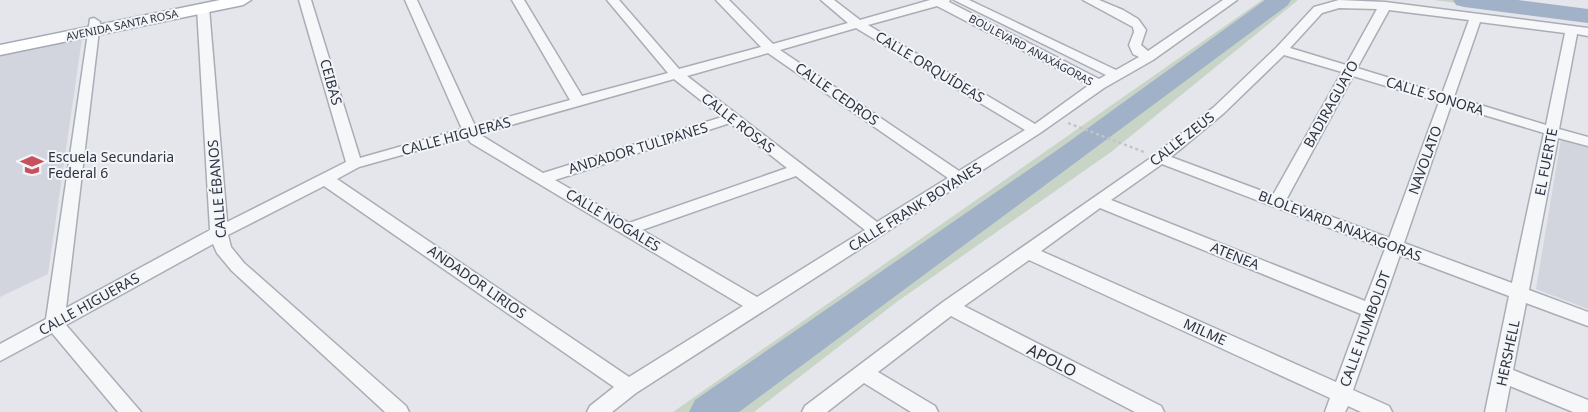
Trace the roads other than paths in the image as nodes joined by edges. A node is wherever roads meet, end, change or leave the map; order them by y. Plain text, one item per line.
1 (243, 0) edge
2 (305, 0) edge
3 (411, 0) edge
4 (518, 0) edge
5 (614, 0) edge
6 (722, 0) edge
7 (827, 0) edge
8 (940, 0) edge
9 (960, 0) edge
10 (1089, 0) edge
11 (1203, 0) edge
12 (204, 4) edge
13 (1226, 4) edge
14 (1385, 6) junction
15 (1476, 17) junction
16 (859, 25) junction
17 (94, 26) junction
18 (1572, 30) junction
19 (1588, 32) edge
20 (0, 42) edge
21 (771, 49) junction
22 (0, 50) edge
23 (1282, 50) junction
24 (1148, 57) junction
25 (1350, 70) junction
26 (676, 74) junction
27 (1116, 75) junction
28 (1099, 85) junction
29 (1447, 99) junction
30 (579, 103) junction
31 (732, 118) junction
32 (1035, 130) junction
33 (1552, 131) junction
34 (470, 132) junction
35 (1588, 142) edge
36 (1160, 158) junction
37 (354, 164) junction
38 (798, 170) junction
39 (324, 178) junction
40 (543, 178) junction
41 (959, 178) junction
42 (1098, 201) junction
43 (1277, 202) junction
44 (628, 229) junction
45 (876, 231) junction
46 (219, 233) junction
47 (1395, 246) junction
48 (1027, 252) junction
49 (1520, 293) junction
50 (758, 306) junction
51 (950, 307) junction
52 (1371, 311) junction
53 (1588, 319) edge
54 (58, 328) junction
55 (0, 353) edge
56 (863, 373) junction
57 (1503, 374) junction
58 (629, 387) junction
59 (1342, 394) junction
60 (1588, 409) edge
61 (131, 412) edge
62 (399, 412) edge
63 (597, 412) edge
64 (812, 412) edge
65 (928, 412) edge
66 (1154, 412) edge
67 (1335, 412) edge
68 (1382, 412) edge
69 (1495, 412) edge

1 - 12 main road
2 - 37 street, CEIBAS
3 - 34 street
4 - 30 street
5 - 26 street, CALLE ROSAS
6 - 21 street, CALLE CEDROS
7 - 16 street, CALLE ORQUÍDEAS
8 - 16 street, CALLE HIGUERAS
8 - 28 street, BOULEVARD ANAXÁGORAS
9 - 27 street, BOULEVARD ANAXÁGORAS
10 - 24 street
11 - 13 street
12 - 17 main road
12 - 46 street, CALLE ÉBANOS
13 - 24 street, CALLE FRANK BOYANES
14 - 15 street, CALLE ZEUS
14 - 23 street, CALLE ZEUS
14 - 25 street, BADIRAGUATO
15 - 18 street, CALLE ZEUS
15 - 29 street, NAVOLATO
16 - 21 street, CALLE HIGUERAS
16 - 32 street, CALLE ORQUÍDEAS
17 - 20 main road
17 - 22 main road, AVENIDA SANTA ROSA
17 - 54 street
18 - 19 street, CALLE ZEUS
18 - 33 street, EL FUERTE
21 - 26 street, CALLE HIGUERAS
21 - 41 street, CALLE CEDROS
23 - 25 street, CALLE SONORA
23 - 36 street, CALLE ZEUS
24 - 27 street, CALLE FRANK BOYANES
25 - 29 street, CALLE SONORA
25 - 43 street, BADIRAGUATO
26 - 30 street, CALLE HIGUERAS
26 - 31 street, CALLE ROSAS
27 - 28 street, CALLE FRANK BOYANES
28 - 32 street, CALLE FRANK BOYANES
29 - 33 street, CALLE SONORA
29 - 47 street, NAVOLATO
30 - 34 street, CALLE HIGUERAS
31 - 38 street, CALLE ROSAS
31 - 40 street, ANDADOR TULIPANES
32 - 41 street, CALLE FRANK BOYANES
33 - 35 street, CALLE SONORA
33 - 49 street, EL FUERTE
34 - 37 street, CALLE HIGUERAS
34 - 40 street, CALLE NOGALES
36 - 42 street, CALLE ZEUS
36 - 43 street, BLOLEVARD ANAXAGORAS
37 - 39 street, CALLE HIGUERAS
38 - 44 street
38 - 45 street, CALLE ROSAS
39 - 46 street, CALLE HIGUERAS
39 - 58 street, ANDADOR LIRIOS
40 - 44 street, CALLE NOGALES
41 - 45 street, CALLE FRANK BOYANES
42 - 48 street, CALLE ZEUS
42 - 52 street, ATENEA
43 - 47 street, BLOLEVARD ANAXAGORAS
44 - 50 street, CALLE NOGALES
45 - 50 street, CALLE FRANK BOYANES
46 - 54 street, CALLE HIGUERAS
46 - 62 street, CALLE ÉBANOS
47 - 49 street, BLOLEVARD ANAXAGORAS
47 - 52 street, CALLE HUMBOLDT
48 - 51 street, CALLE ZEUS
48 - 59 street, MILME
49 - 53 street, BLOLEVARD ANAXAGORAS
49 - 57 street, HERSHELL
50 - 58 street, CALLE FRANK BOYANES
51 - 56 street, CALLE ZEUS
51 - 66 street, APOLO
52 - 59 street, CALLE HUMBOLDT
54 - 55 street, CALLE HIGUERAS
54 - 61 street
56 - 64 street, CALLE ZEUS
56 - 65 street
57 - 60 street
57 - 69 street, HERSHELL
58 - 63 street, CALLE FRANK BOYANES
59 - 67 street, CALLE HUMBOLDT
59 - 68 street, MILME

